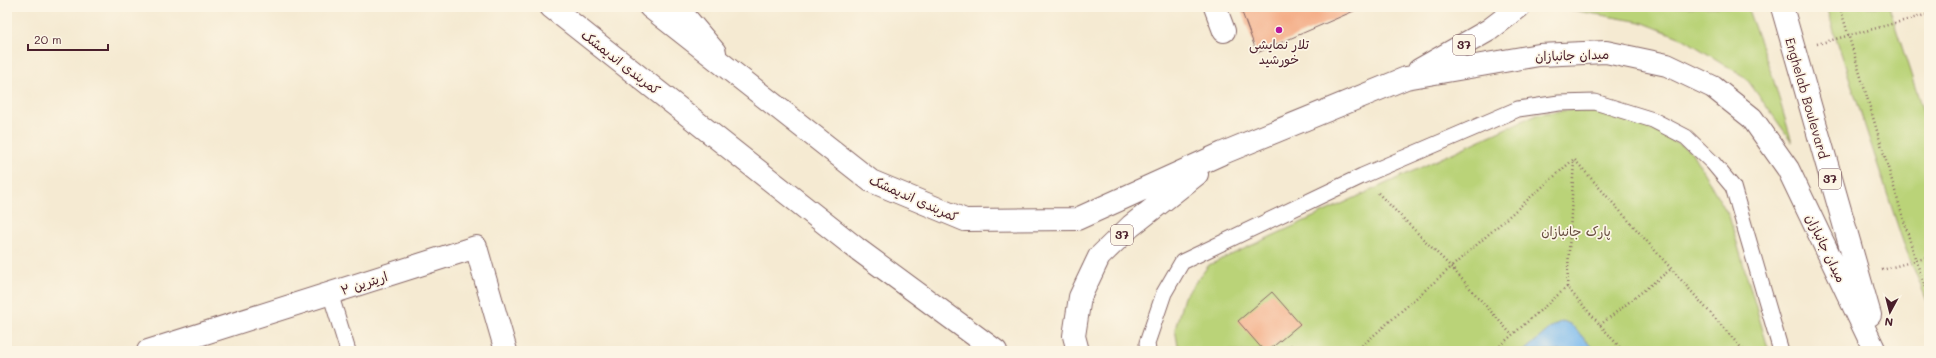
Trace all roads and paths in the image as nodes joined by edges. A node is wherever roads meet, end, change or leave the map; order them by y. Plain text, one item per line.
1 (551, 7) edge
2 (650, 7) edge
3 (677, 7) edge
4 (1215, 7) edge
5 (1519, 7) edge
6 (1782, 7) edge
7 (1840, 7) edge
8 (1929, 14) edge
9 (1224, 30) dead end
10 (1849, 35) junction
11 (1794, 50) junction
12 (730, 70) junction
13 (1406, 78) junction
14 (1223, 153) junction
15 (1574, 159) junction
16 (1362, 176) junction
17 (1929, 257) edge
18 (1916, 260) junction
19 (1451, 267) junction
20 (1671, 269) junction
21 (1858, 276) junction
22 (1567, 287) junction
23 (330, 293) junction
24 (1929, 297) edge
25 (1600, 324) junction
26 (1512, 335) junction
27 (1290, 345) dead end
28 (180, 346) edge
29 (148, 351) edge
30 (348, 351) edge
31 (506, 351) edge
32 (996, 351) edge
33 (1078, 351) edge
34 (1148, 351) edge
35 (1295, 351) edge
36 (1356, 351) edge
37 (1494, 351) edge
38 (1623, 351) edge
39 (1744, 351) edge
40 (1782, 351) edge
41 (1875, 351) edge
42 (1880, 351) edge

1 - 32 main road, کمربندی اندیمشک
2 - 12 main road, کمربندی اندیمشک
3 - 12 main road
4 - 9 main road
5 - 13 main road, 37
6 - 11 main road, Enghelab Boulevard / 37
7 - 10 path
8 - 10 path
10 - 11 path
10 - 18 path
11 - 21 main road, Enghelab Boulevard / 37
12 - 14 main road, کمربندی اندیمشک
13 - 14 main road, میدان جانبازان / 37
13 - 41 main road, میدان جانبازان
14 - 33 main road, 37
15 - 19 path
15 - 20 path
15 - 22 path
16 - 19 path
16 - 34 lane
16 - 40 lane
17 - 18 path
18 - 21 path
18 - 24 path
19 - 26 path
19 - 36 path
20 - 25 path
20 - 39 path
21 - 42 main road, Enghelab Boulevard / 37
22 - 25 path
22 - 26 path
23 - 28 main road, اریترین ۲
23 - 30 lane
23 - 31 main road, اریترین ۲
25 - 38 path
26 - 37 path
27 - 35 path
28 - 29 main road, اریترین ۲

